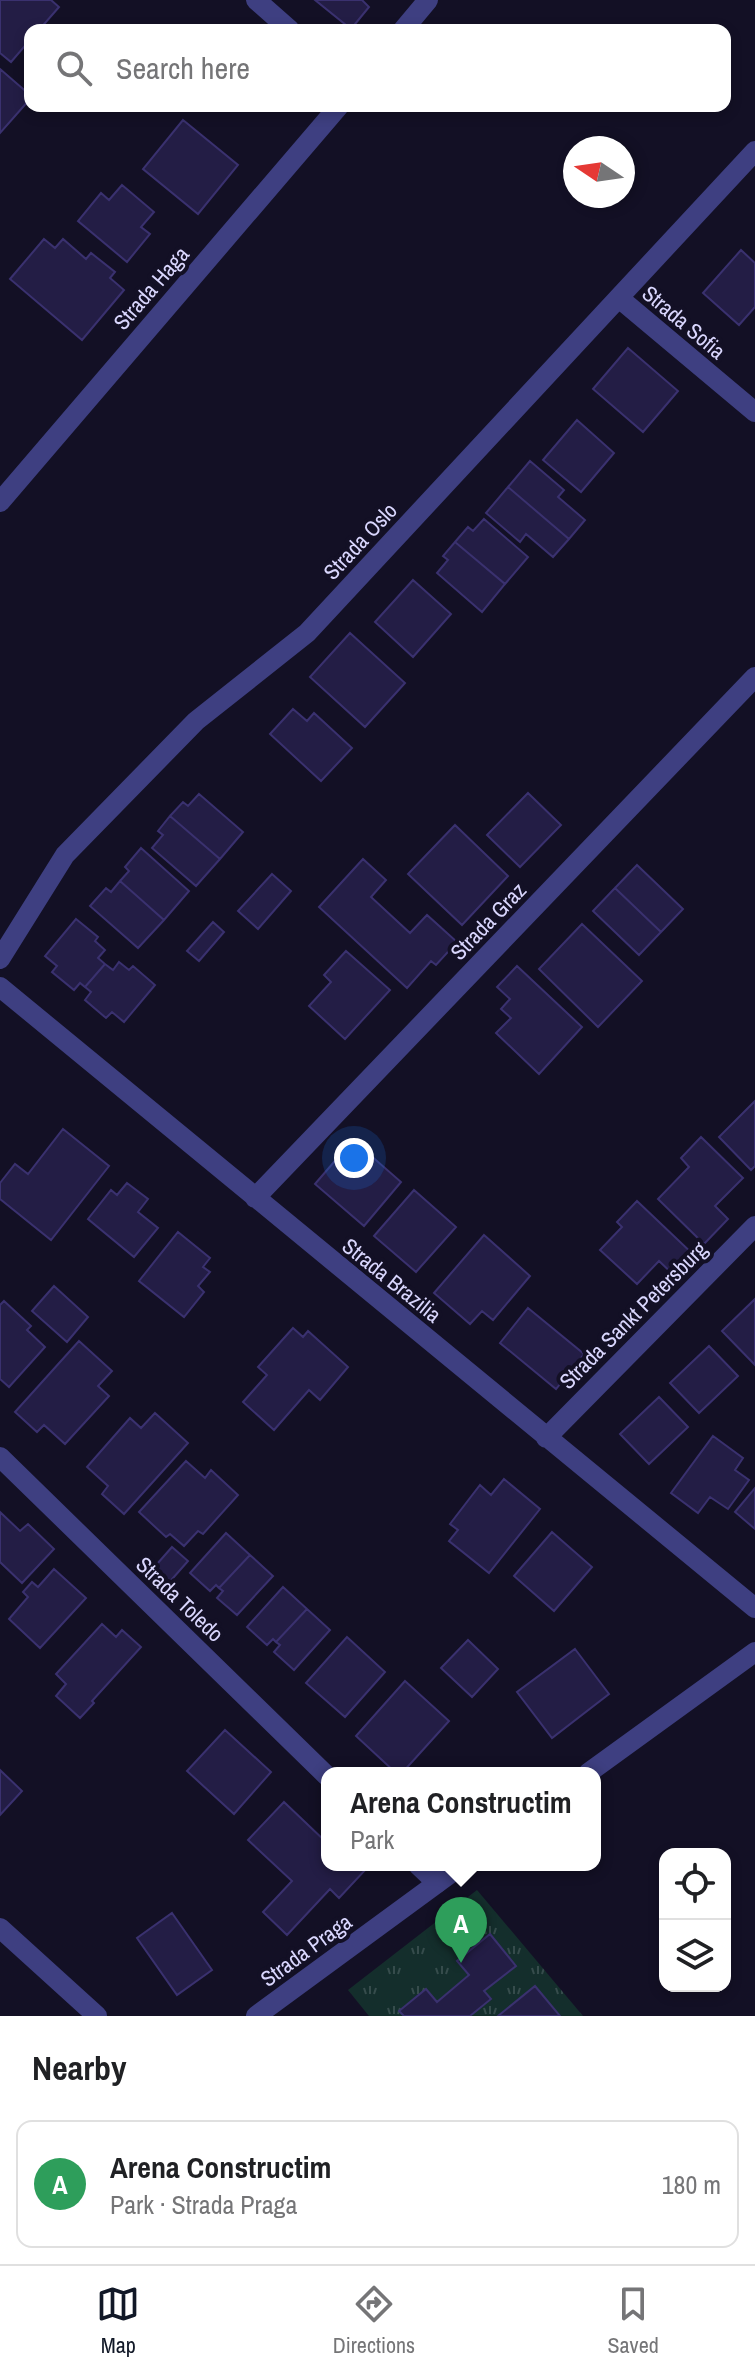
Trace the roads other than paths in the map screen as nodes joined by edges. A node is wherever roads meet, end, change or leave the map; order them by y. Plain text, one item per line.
1 (256, 0) edge
2 (428, 0) edge
3 (283, 24) edge
4 (408, 24) edge
5 (334, 112) edge
6 (755, 151) edge
7 (619, 298) junction
8 (755, 412) edge
9 (0, 502) edge
10 (755, 677) edge
11 (0, 959) edge
12 (0, 987) edge
13 (255, 1198) junction
14 (755, 1226) edge
15 (546, 1438) junction
16 (0, 1457) edge
17 (755, 1608) edge
18 (755, 1652) edge
19 (596, 1767) edge
20 (321, 1770) edge
21 (424, 1871) edge
22 (454, 1871) edge
23 (437, 1883) junction
24 (0, 1928) edge
25 (97, 2016) edge
26 (256, 2016) edge

1 - 3 street
2 - 4 street
5 - 9 street, Strada Haga
6 - 7 street, Strada Oslo
7 - 8 street, Strada Sofia
7 - 11 street, Strada Oslo
10 - 13 street, Strada Graz
12 - 13 street, Strada Brazilia
13 - 15 street, Strada Brazilia
14 - 15 street, Strada Sankt Petersburg
15 - 17 street, Strada Brazilia
16 - 20 street, Strada Toledo
18 - 19 street
21 - 23 street
22 - 23 street, Strada Praga
23 - 26 street, Strada Praga
24 - 25 street

